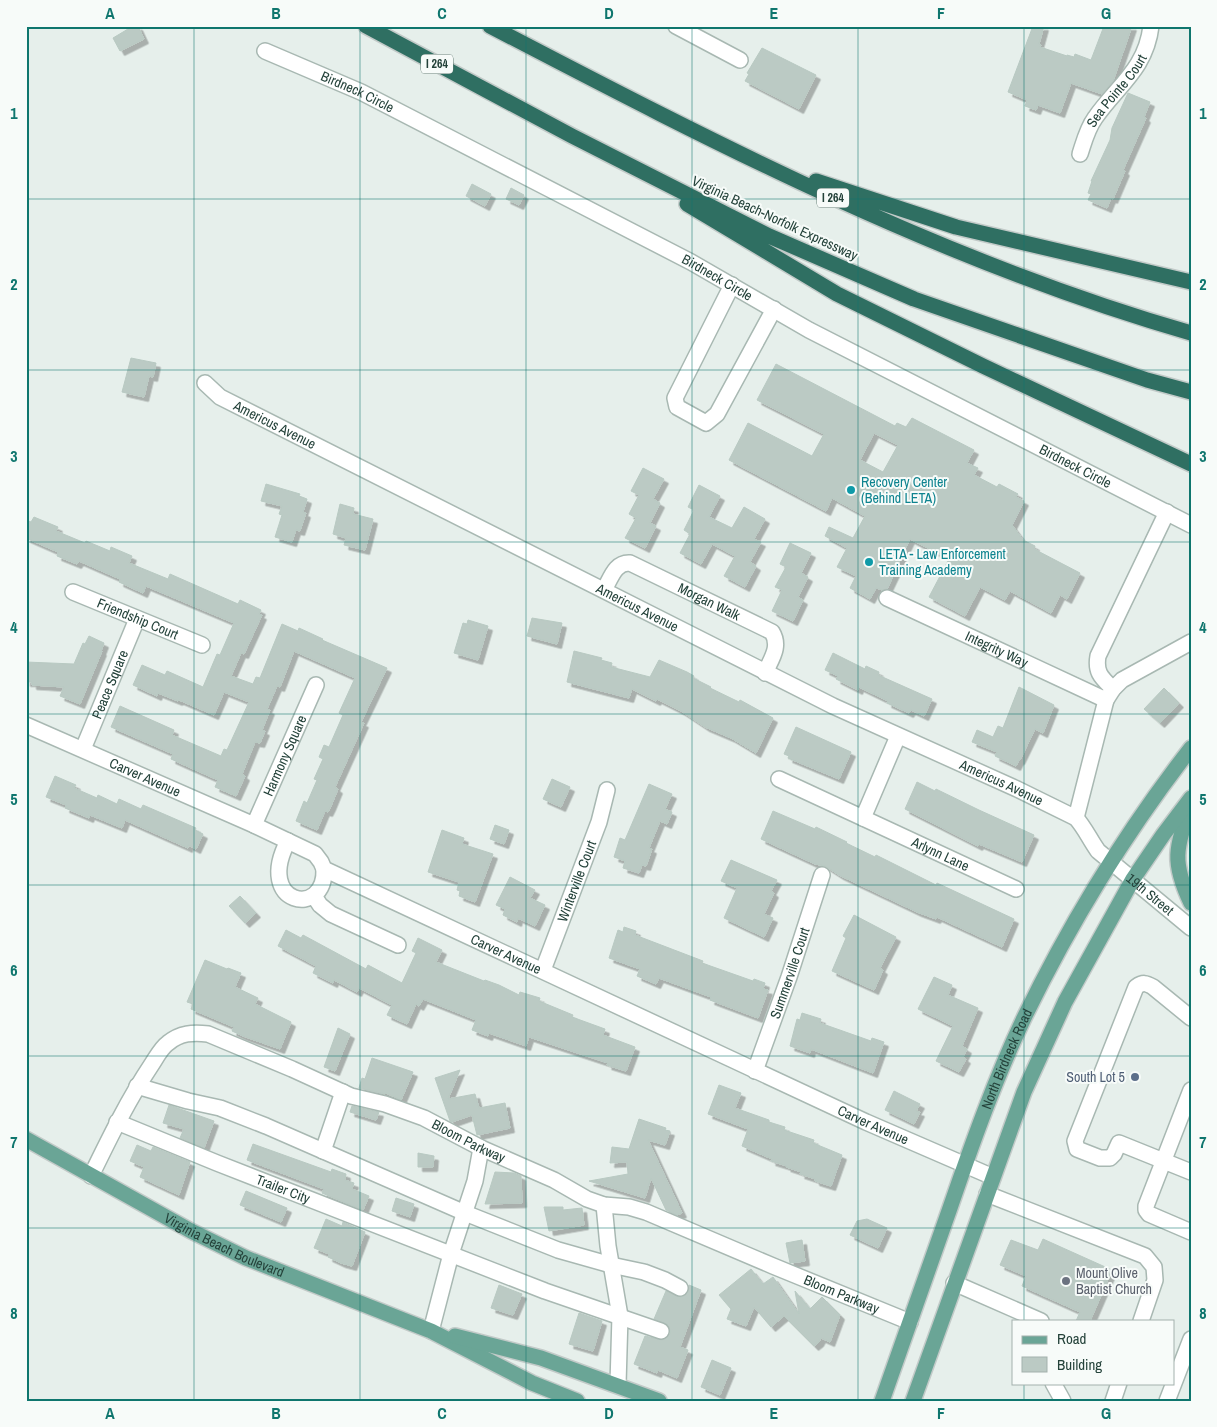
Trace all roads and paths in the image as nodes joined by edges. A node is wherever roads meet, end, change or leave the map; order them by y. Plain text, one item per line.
1 (366, 26) edge
2 (490, 26) edge
3 (676, 26) edge
4 (1151, 26) edge
5 (264, 51) dead end
6 (740, 60) dead end
7 (572, 136) junction
8 (1080, 154) dead end
9 (745, 157) junction
10 (1191, 282) edge
11 (732, 285) junction
12 (774, 309) junction
13 (1191, 333) edge
14 (205, 383) dead end
15 (1191, 392) edge
16 (1191, 464) edge
17 (1167, 512) junction
18 (1191, 525) edge
19 (604, 590) junction
20 (73, 592) dead end
21 (888, 598) dead end
22 (137, 619) junction
23 (1191, 642) edge
24 (202, 645) dead end
25 (765, 673) junction
26 (316, 685) dead end
27 (1109, 695) junction
28 (26, 725) edge
29 (898, 736) junction
30 (1191, 748) edge
31 (83, 749) junction
32 (779, 779) dead end
33 (608, 790) dead end
34 (1191, 798) edge
35 (1191, 805) edge
36 (863, 818) junction
37 (1076, 818) junction
38 (254, 825) junction
39 (288, 841) junction
40 (1110, 861) junction
41 (324, 869) junction
42 (822, 875) dead end
43 (1133, 879) junction
44 (1016, 890) dead end
45 (314, 896) junction
46 (1191, 903) edge
47 (1191, 928) edge
48 (398, 945) dead end
49 (543, 970) junction
50 (1191, 1018) edge
51 (756, 1071) junction
52 (137, 1086) junction
53 (1191, 1090) edge
54 (343, 1092) junction
55 (117, 1122) junction
56 (26, 1139) edge
57 (481, 1148) junction
58 (323, 1151) junction
59 (1162, 1160) junction
60 (965, 1165) junction
61 (1191, 1172) edge
62 (92, 1176) junction
63 (993, 1177) junction
64 (986, 1194) junction
65 (604, 1204) junction
66 (465, 1213) junction
67 (1191, 1232) edge
68 (451, 1254) junction
69 (611, 1265) junction
70 (954, 1283) junction
71 (680, 1288) dead end
72 (620, 1316) junction
73 (1039, 1320) edge
74 (1140, 1320) edge
75 (910, 1322) junction
76 (431, 1331) junction
77 (661, 1331) dead end
78 (1191, 1340) edge
79 (1174, 1383) edge
80 (618, 1384) junction
81 (1054, 1384) edge
82 (1119, 1384) edge
83 (1174, 1384) edge
84 (577, 1401) edge
85 (659, 1401) edge
86 (882, 1401) edge
87 (913, 1401) edge
88 (1063, 1401) edge
89 (1112, 1401) edge
90 (1167, 1401) edge

1 - 7 highway, Virginia Beach-Norfolk Expressway / I 264
2 - 9 highway, I 264
3 - 6 street
4 - 8 street, Sea Pointe Court
5 - 11 street, Birdneck Circle
7 - 15 highway, Virginia Beach-Norfolk Expressway / I 264
7 - 16 highway
9 - 10 highway
9 - 13 highway, I 264
11 - 12 street, Birdneck Circle
11 - 12 street
12 - 17 street, Birdneck Circle
14 - 19 street, Americus Avenue
17 - 18 street, Birdneck Circle
17 - 27 street
19 - 25 street, Americus Avenue
19 - 25 street, Morgan Walk
20 - 22 street, Friendship Court
21 - 27 street, Integrity Way
22 - 24 street, Friendship Court
22 - 31 street, Peace Square
23 - 27 street
25 - 29 street, Americus Avenue
26 - 38 street, Harmony Square
27 - 37 street
28 - 31 street, Carver Avenue
29 - 36 street
29 - 37 street, Americus Avenue
30 - 40 main road, North Birdneck Road
31 - 38 street, Carver Avenue
32 - 36 street, Arlynn Lane
33 - 49 street, Winterville Court
34 - 43 main road, North Birdneck Road
35 - 46 main road
36 - 44 street, Arlynn Lane
37 - 40 street
38 - 39 street, Carver Avenue
39 - 41 street, Carver Avenue
39 - 45 street
40 - 43 street, 19th Street
40 - 60 main road, North Birdneck Road
41 - 45 street
41 - 49 street, Carver Avenue
42 - 51 street, Summerville Court
43 - 47 street, 19th Street
43 - 63 main road, North Birdneck Road
45 - 48 street
49 - 51 street, Carver Avenue
50 - 59 street
51 - 60 street, Carver Avenue
52 - 54 street, Bloom Parkway
52 - 55 street, Bloom Parkway
52 - 58 street
53 - 59 street
54 - 57 street, Bloom Parkway
54 - 58 street
55 - 62 street, Bloom Parkway
55 - 68 street, Trailer City
56 - 62 main road, Virginia Beach Boulevard
57 - 65 street, Bloom Parkway
57 - 66 street
58 - 66 street
59 - 61 street
59 - 67 street
60 - 63 street, Carver Avenue
60 - 75 main road, North Birdneck Road
62 - 76 main road, Virginia Beach Boulevard
63 - 64 main road, North Birdneck Road
64 - 70 main road, North Birdneck Road
64 - 74 street
65 - 69 street
65 - 75 street, Bloom Parkway
66 - 68 street
66 - 69 street
68 - 72 street, Trailer City
68 - 76 street
69 - 71 street
69 - 72 street
70 - 73 street
70 - 87 main road, North Birdneck Road
72 - 77 street, Trailer City
72 - 80 street
75 - 86 main road, North Birdneck Road
76 - 80 main road, Virginia Beach Boulevard
76 - 84 main road, Virginia Beach Boulevard
78 - 79 street
80 - 85 main road, Virginia Beach Boulevard
81 - 88 street
82 - 89 street
83 - 90 street

